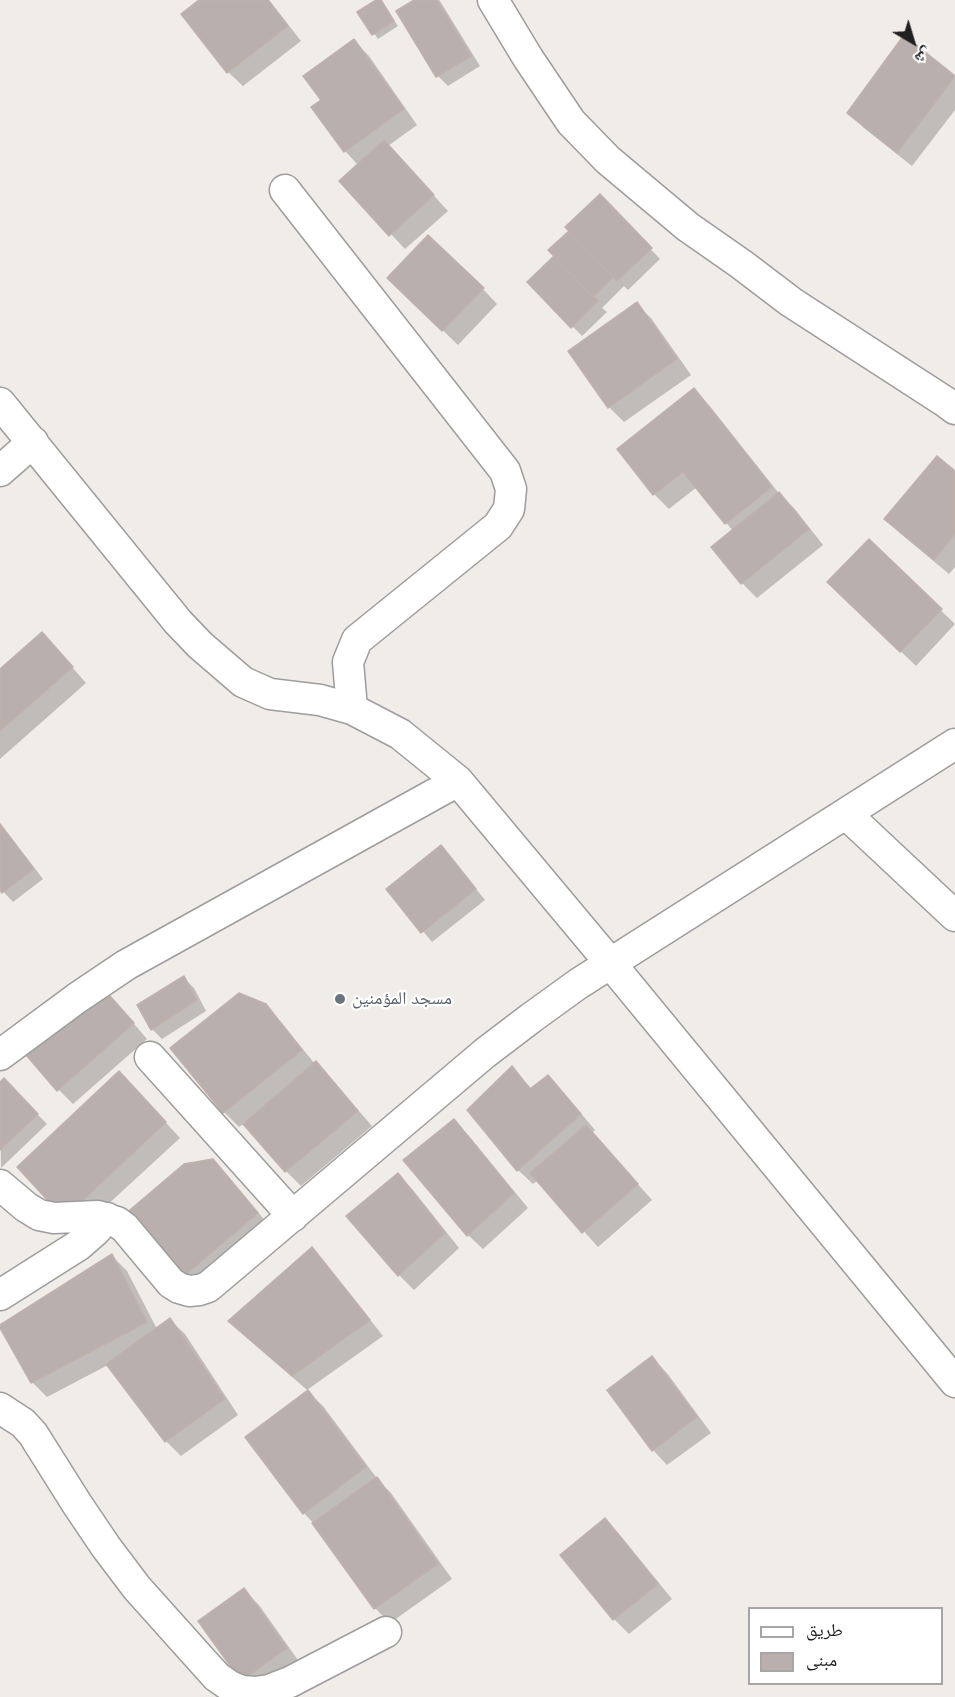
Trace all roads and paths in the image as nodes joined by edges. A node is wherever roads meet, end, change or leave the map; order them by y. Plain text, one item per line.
1 (493, 0) edge
2 (285, 190) dead end
3 (0, 403) edge
4 (955, 409) edge
5 (33, 442) junction
6 (0, 471) edge
7 (352, 709) junction
8 (955, 744) edge
9 (458, 781) junction
10 (846, 814) junction
11 (955, 916) edge
12 (611, 964) junction
13 (3, 1048) edge
14 (150, 1058) dead end
15 (0, 1185) edge
16 (293, 1216) junction
17 (107, 1218) junction
18 (0, 1295) edge
19 (955, 1382) edge
20 (0, 1408) edge
21 (386, 1632) dead end
22 (296, 1689) edge

1 - 4 street
2 - 7 street
3 - 5 street
5 - 6 street
5 - 7 street
7 - 9 street
8 - 10 street
9 - 12 street
9 - 13 street
10 - 11 street
10 - 12 street
12 - 16 street
12 - 19 street
14 - 16 street
15 - 17 street
16 - 17 street
17 - 18 street
20 - 22 street
21 - 22 street

